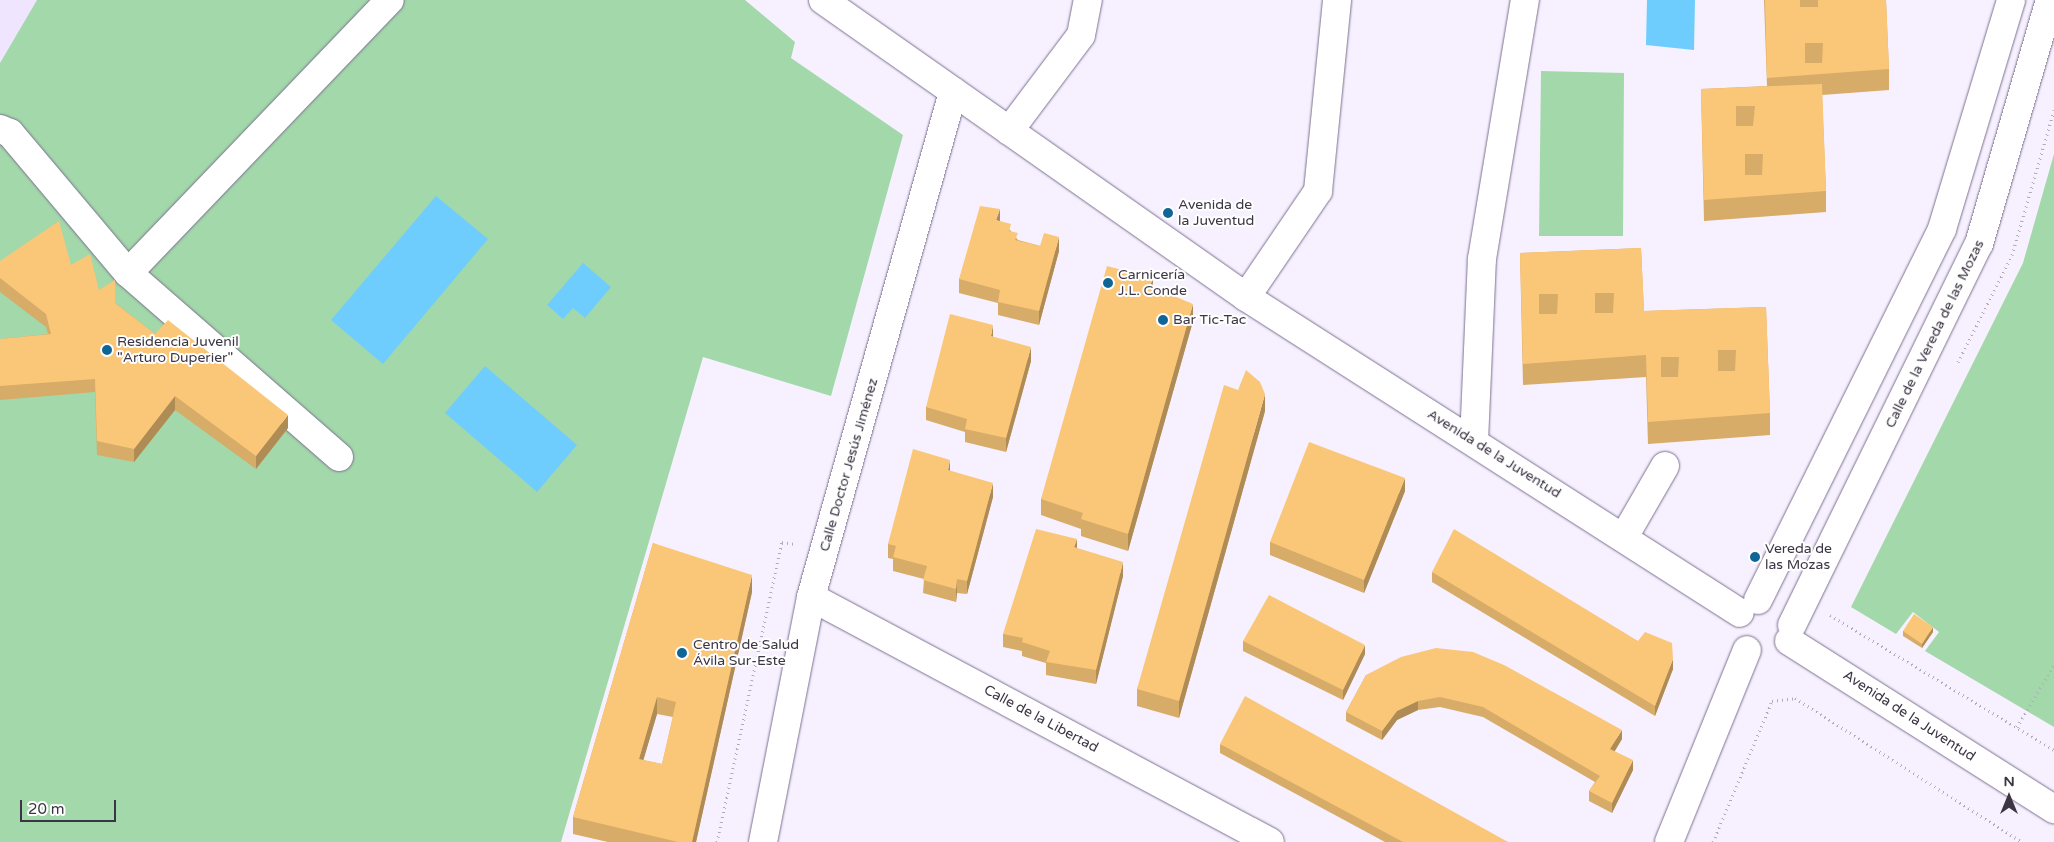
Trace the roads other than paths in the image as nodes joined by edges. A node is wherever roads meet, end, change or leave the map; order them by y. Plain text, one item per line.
1 (390, 0) edge
2 (823, 0) edge
3 (1088, 0) edge
4 (1337, 0) edge
5 (1525, 0) edge
6 (2011, 0) edge
7 (2050, 0) edge
8 (953, 92) junction
9 (0, 129) edge
10 (1009, 132) junction
11 (128, 273) junction
12 (1246, 297) junction
13 (1474, 441) junction
14 (339, 457) dead end
15 (1665, 466) dead end
16 (1624, 537) junction
17 (811, 597) junction
18 (1749, 607) junction
19 (1790, 633) junction
20 (1747, 650) junction
21 (2054, 809) edge
22 (763, 842) edge
23 (1270, 842) edge
24 (1668, 842) edge

1 - 11 street
2 - 8 street, Avenida de la Juventud
3 - 10 street
4 - 12 street
5 - 13 street
6 - 18 street
7 - 19 street, Calle de la Vereda de las Mozas
8 - 10 street, Avenida de la Juventud
8 - 17 street, Calle Doctor Jesús Jiménez
9 - 11 street
10 - 12 street, Avenida de la Juventud
11 - 14 street
12 - 13 street, Avenida de la Juventud
13 - 16 street, Avenida de la Juventud
15 - 16 street
16 - 18 street, Avenida de la Juventud
17 - 22 street, Calle Doctor Jesús Jiménez
17 - 23 street, Calle de la Libertad
18 - 19 street
18 - 20 street
19 - 20 street
19 - 21 street, Avenida de la Juventud
20 - 24 street

